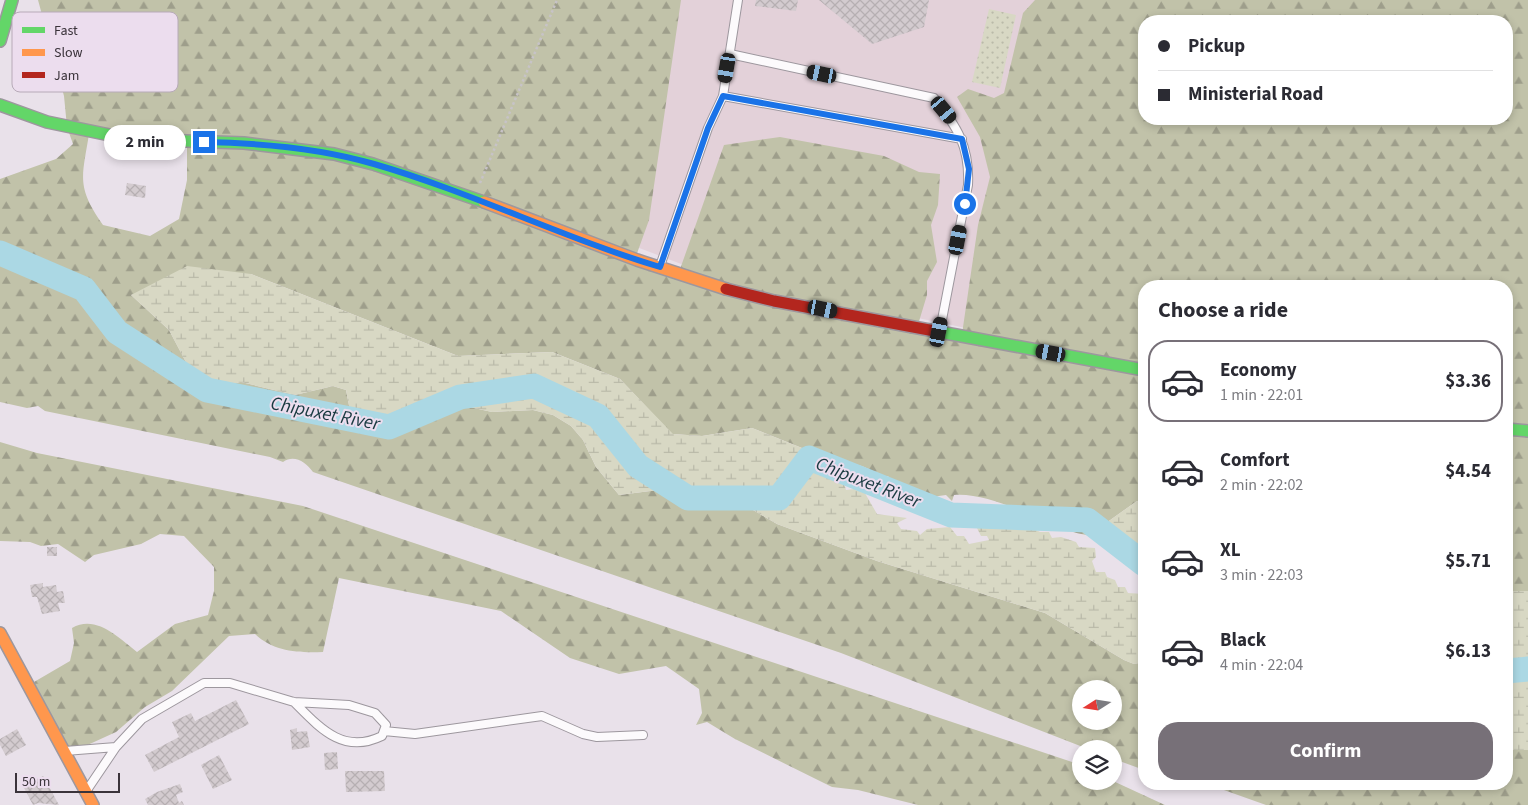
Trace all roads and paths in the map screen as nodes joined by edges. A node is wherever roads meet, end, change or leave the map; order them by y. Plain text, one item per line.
1 (12, 0) edge
2 (557, 0) edge
3 (738, 0) edge
4 (0, 41) edge
5 (730, 54) junction
6 (723, 96) junction
7 (0, 105) edge
8 (962, 139) junction
9 (473, 198) junction
10 (660, 267) junction
11 (939, 332) junction
12 (1138, 369) edge
13 (1513, 430) edge
14 (1528, 431) edge
15 (0, 633) edge
16 (294, 702) junction
17 (384, 731) junction
18 (643, 736) dead end
19 (116, 747) junction
20 (65, 751) junction
21 (86, 792) junction
22 (92, 805) edge

1 - 4 main road
2 - 9 path
3 - 5 lane
5 - 6 lane
5 - 8 lane
6 - 8 lane
6 - 10 lane
7 - 9 main road
8 - 11 lane
9 - 10 main road
10 - 11 main road
11 - 12 main road
13 - 14 main road
15 - 20 main road
16 - 17 lane
16 - 17 lane
16 - 19 lane
17 - 18 lane
19 - 20 lane
19 - 21 lane
20 - 21 main road
21 - 22 main road

